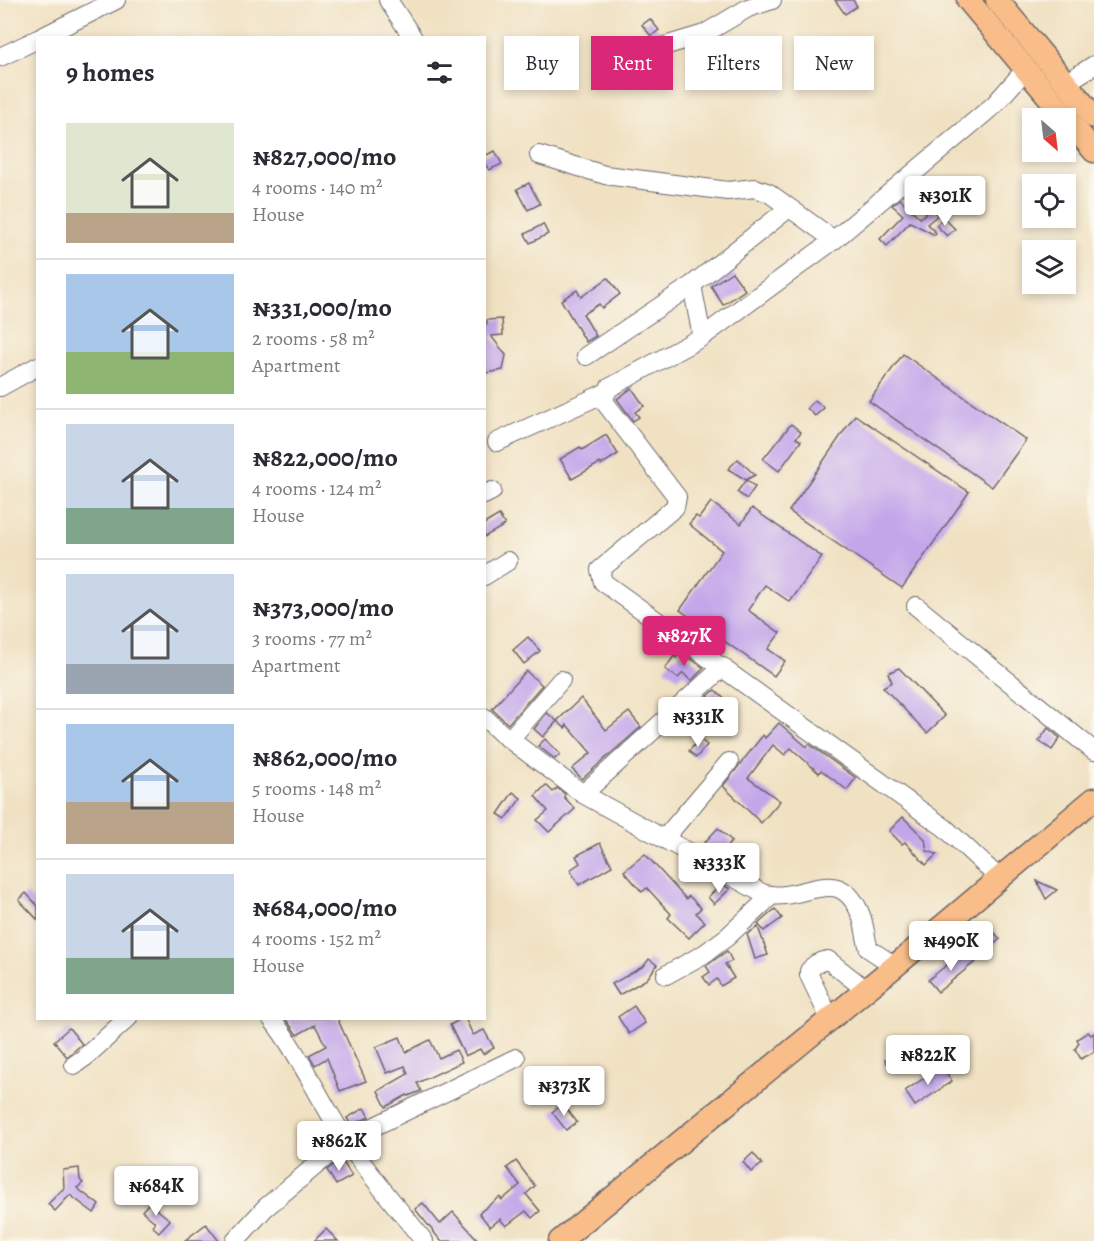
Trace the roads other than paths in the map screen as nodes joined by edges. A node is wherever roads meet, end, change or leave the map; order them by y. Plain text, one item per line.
1 (116, 0) edge
2 (388, 0) edge
3 (772, 0) edge
4 (968, 0) edge
5 (998, 0) edge
6 (43, 36) edge
7 (412, 36) edge
8 (36, 39) edge
9 (673, 43) edge
10 (0, 57) edge
11 (1034, 61) junction
12 (1094, 65) edge
13 (1066, 83) junction
14 (1094, 117) edge
15 (1094, 151) edge
16 (539, 155) dead end
17 (789, 208) junction
18 (834, 240) junction
19 (692, 285) junction
20 (702, 337) junction
21 (586, 356) dead end
22 (36, 367) edge
23 (0, 387) edge
24 (605, 393) junction
25 (497, 442) dead end
26 (508, 561) dead end
27 (486, 575) edge
28 (916, 606) dead end
29 (723, 667) junction
30 (561, 680) dead end
31 (486, 719) edge
32 (510, 739) junction
33 (1094, 751) edge
34 (729, 762) dead end
35 (583, 794) junction
36 (1094, 799) edge
37 (664, 839) junction
38 (999, 878) junction
39 (771, 896) junction
40 (895, 966) junction
41 (666, 975) dead end
42 (866, 990) junction
43 (830, 1019) junction
44 (126, 1020) edge
45 (273, 1020) edge
46 (516, 1058) dead end
47 (74, 1065) dead end
48 (346, 1140) junction
49 (235, 1241) edge
50 (424, 1241) edge
51 (560, 1241) edge

1 - 6 street
2 - 7 street
3 - 9 street
4 - 11 main road
5 - 11 main road
8 - 10 street
11 - 13 main road
11 - 15 main road
11 - 18 street
12 - 13 street
13 - 14 main road
16 - 17 street
17 - 18 street
17 - 19 street
18 - 20 street
19 - 20 street
19 - 21 street
20 - 24 street
22 - 23 street
24 - 25 street
24 - 29 street
26 - 27 street
28 - 33 street
29 - 35 street
29 - 38 street
30 - 32 street
31 - 32 street
32 - 35 street
34 - 37 street
35 - 37 street
36 - 38 main road
37 - 39 street
38 - 40 main road
39 - 40 street
39 - 41 street
40 - 42 main road
42 - 43 main road
42 - 43 street
43 - 51 main road
44 - 47 street
45 - 48 street
46 - 48 street
48 - 49 street
48 - 50 street

